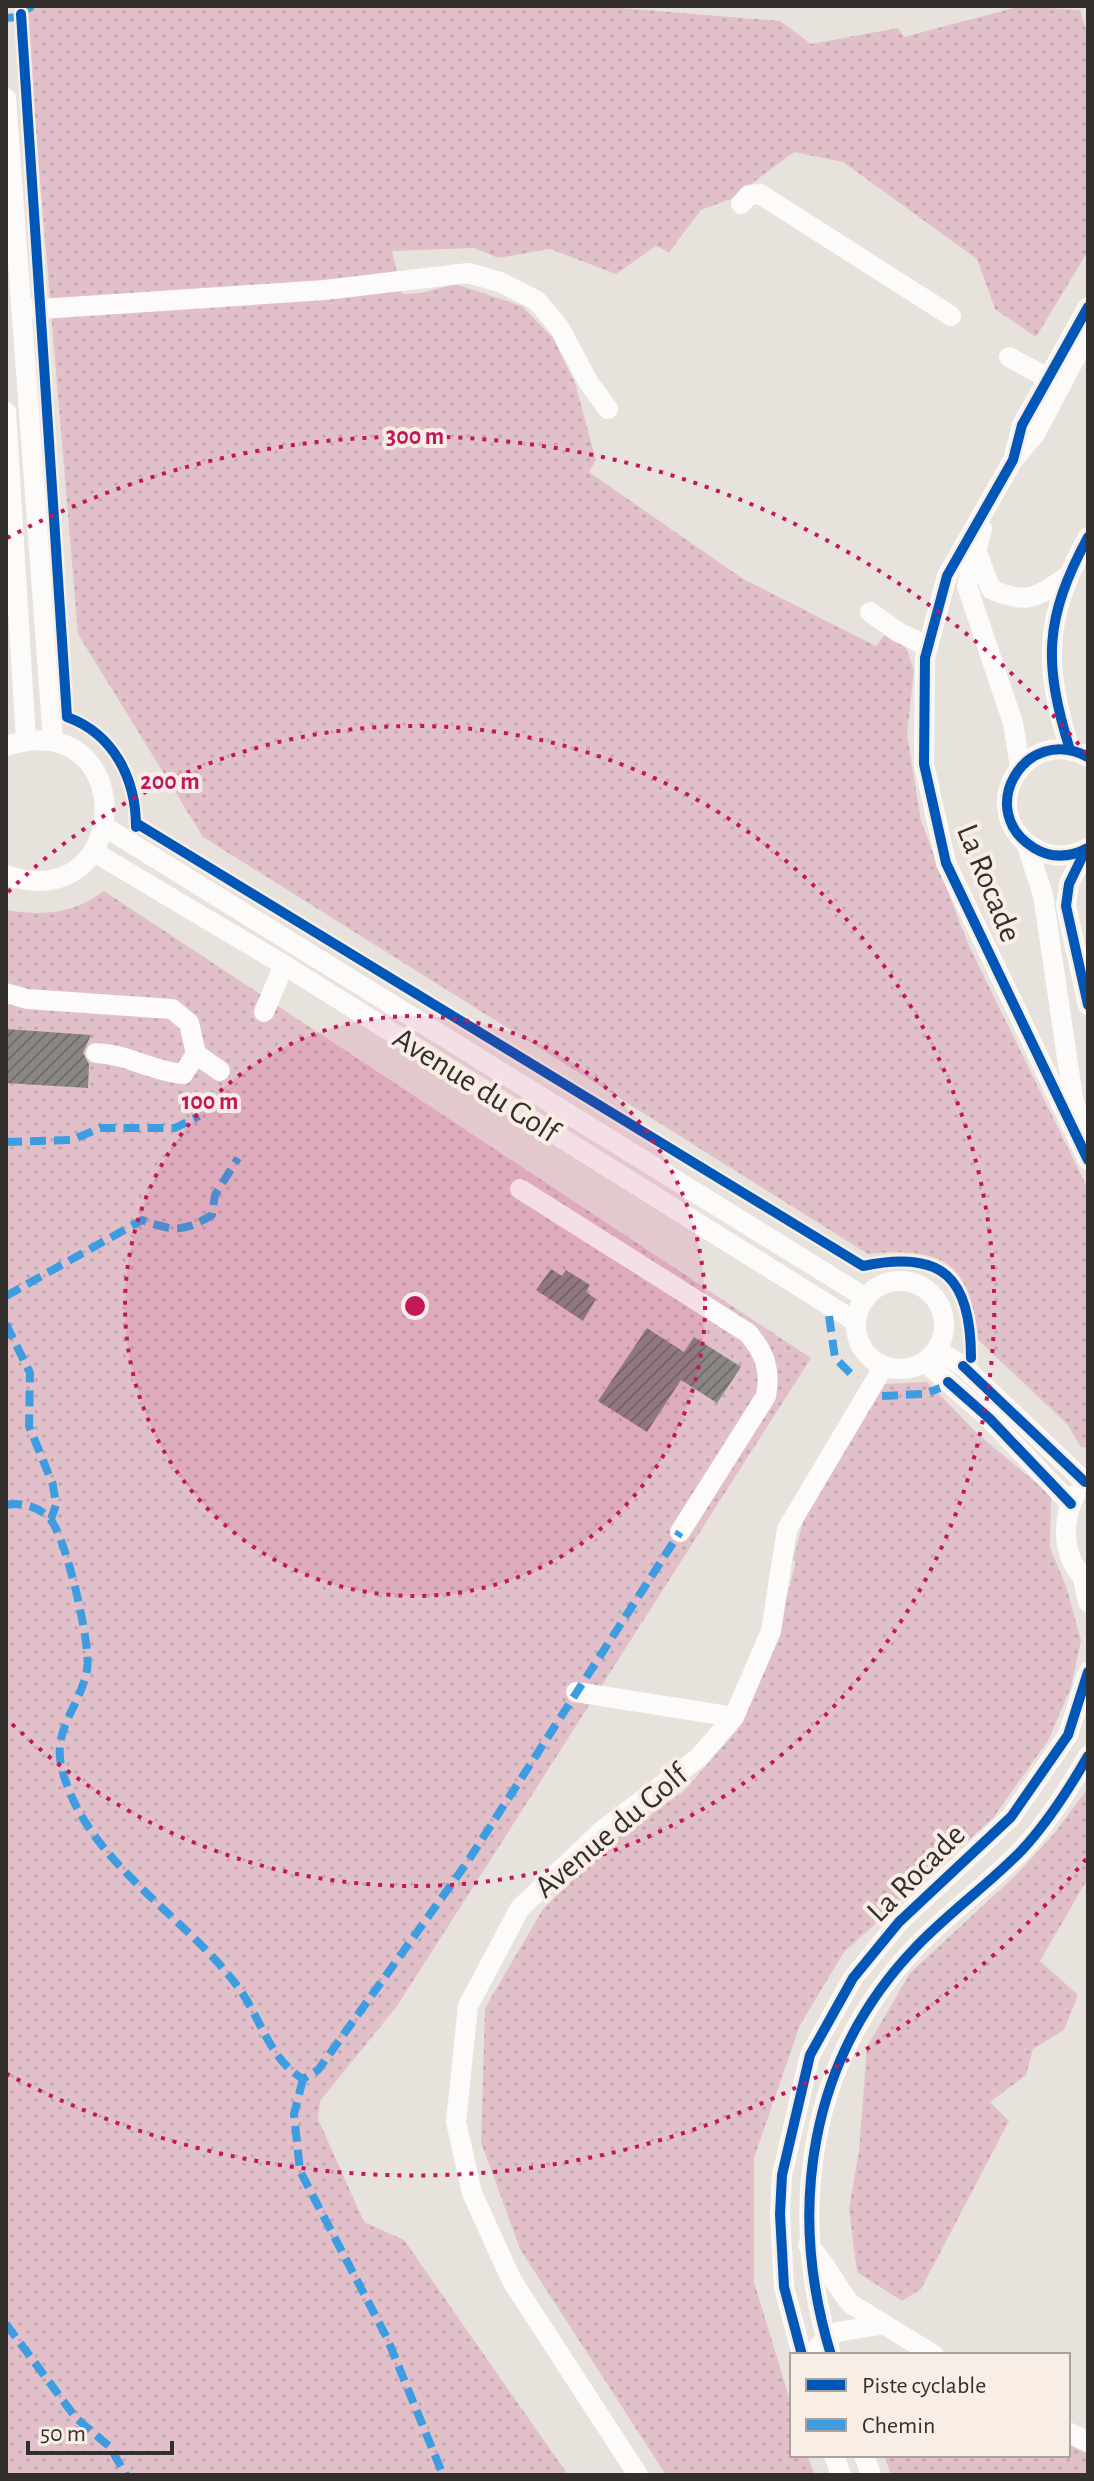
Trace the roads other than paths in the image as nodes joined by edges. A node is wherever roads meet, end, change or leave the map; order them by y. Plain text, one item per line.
1 (6, 98) edge
2 (741, 204) dead end
3 (21, 307) junction
4 (1088, 307) edge
5 (951, 316) dead end
6 (1088, 334) edge
7 (1009, 357) dead end
8 (1048, 378) junction
9 (608, 409) dead end
10 (6, 412) edge
11 (1013, 460) junction
12 (986, 510) junction
13 (1088, 537) edge
14 (977, 553) junction
15 (1066, 577) junction
16 (870, 612) dead end
17 (927, 646) junction
18 (26, 740) junction
19 (53, 741) junction
20 (6, 746) edge
21 (1079, 753) edge
22 (1020, 767) junction
23 (105, 827) junction
24 (1026, 843) junction
25 (1087, 848) edge
26 (94, 852) junction
27 (6, 875) edge
28 (284, 965) junction
29 (6, 993) edge
30 (1088, 1005) edge
31 (264, 1012) dead end
32 (96, 1053) dead end
33 (196, 1054) junction
34 (220, 1071) dead end
35 (1088, 1144) edge
36 (1088, 1160) edge
37 (520, 1189) dead end
38 (866, 1298) junction
39 (856, 1322) junction
40 (931, 1356) junction
41 (884, 1366) junction
42 (1086, 1481) edge
43 (1071, 1504) junction
44 (680, 1532) dead end
45 (1086, 1580) edge
46 (1088, 1602) edge
47 (1088, 1672) edge
48 (576, 1692) dead end
49 (734, 1717) junction
50 (1088, 1756) edge
51 (808, 2245) junction
52 (880, 2325) junction
53 (818, 2350) edge
54 (930, 2353) edge
55 (1070, 2433) edge
56 (1088, 2442) edge
57 (638, 2475) edge

1 - 3 street
2 - 5 street
3 - 9 street
3 - 19 street
4 - 8 street, La Rocade
6 - 11 street, La Rocade
7 - 8 street
8 - 11 street, La Rocade
10 - 18 street
11 - 12 street, La Rocade
12 - 14 street, La Rocade
12 - 17 street, La Rocade
13 - 15 street
14 - 15 street
14 - 22 street, La Rocade
15 - 21 street
16 - 17 street
17 - 36 street, La Rocade
18 - 19 street
18 - 20 street
19 - 23 street
21 - 22 street
22 - 24 street, La Rocade
23 - 26 street
23 - 38 street, Avenue du Golf
24 - 25 street
24 - 35 street, La Rocade
25 - 30 street, La Rocade
26 - 27 street
26 - 28 street, Avenue du Golf
28 - 31 street
28 - 39 street, Avenue du Golf
29 - 33 street
32 - 33 street
33 - 34 street
37 - 44 street
38 - 39 street
38 - 40 street
39 - 41 street
40 - 41 street
40 - 42 street
40 - 43 street
41 - 49 street, Avenue du Golf
42 - 43 street
43 - 45 street
45 - 46 street
47 - 53 street, La Rocade
48 - 49 street
49 - 57 street, Avenue du Golf
50 - 51 street, La Rocade
51 - 52 street
51 - 53 street, La Rocade
52 - 53 street
52 - 54 street
55 - 56 street

